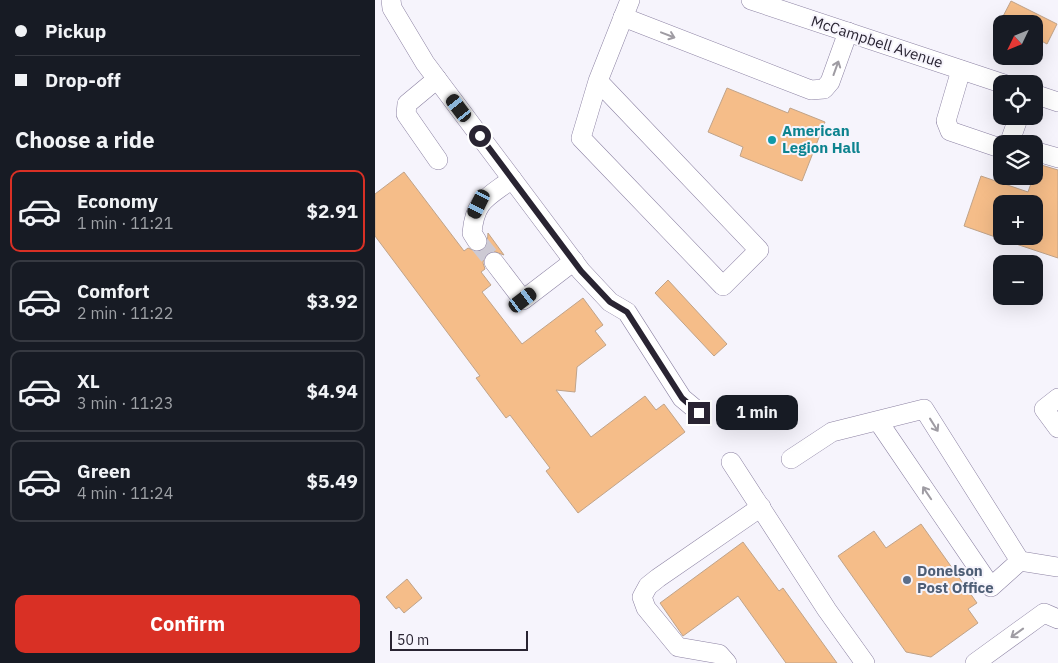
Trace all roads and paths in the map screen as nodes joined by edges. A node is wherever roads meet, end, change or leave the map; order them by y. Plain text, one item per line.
1 (391, 0) edge
2 (630, 0) edge
3 (751, 0) edge
4 (623, 17) junction
5 (848, 32) junction
6 (961, 70) junction
7 (437, 79) junction
8 (598, 80) junction
9 (993, 80) edge
10 (1043, 97) edge
11 (1058, 102) edge
12 (993, 146) edge
13 (1043, 154) edge
14 (1058, 158) edge
15 (438, 160) dead end
16 (512, 179) junction
17 (477, 241) tunnel mouth
18 (574, 261) junction
19 (494, 262) tunnel mouth
20 (1058, 398) edge
21 (699, 413) dead end
22 (878, 420) junction
23 (1058, 428) edge
24 (791, 459) dead end
25 (731, 462) dead end
26 (761, 507) junction
27 (1020, 561) junction
28 (1058, 567) edge
29 (1058, 619) edge
30 (727, 663) edge
31 (865, 663) edge
32 (975, 663) edge

1 - 7 street
2 - 4 street
3 - 5 street, McCampbell Avenue
4 -> 5 street
4 - 8 street
5 - 6 street, McCampbell Avenue
6 - 9 street, McCampbell Avenue
6 - 12 street
7 - 15 street
7 - 16 street
8 - 8 street
10 - 11 street
13 - 14 street
16 - 17 street
16 - 18 street
18 - 19 street
18 - 21 street
20 - 23 street
22 - 24 street
22 -> 27 street
27 -> 22 street
25 - 26 street
26 - 30 street
26 - 31 street
27 - 28 street
29 -> 32 street

